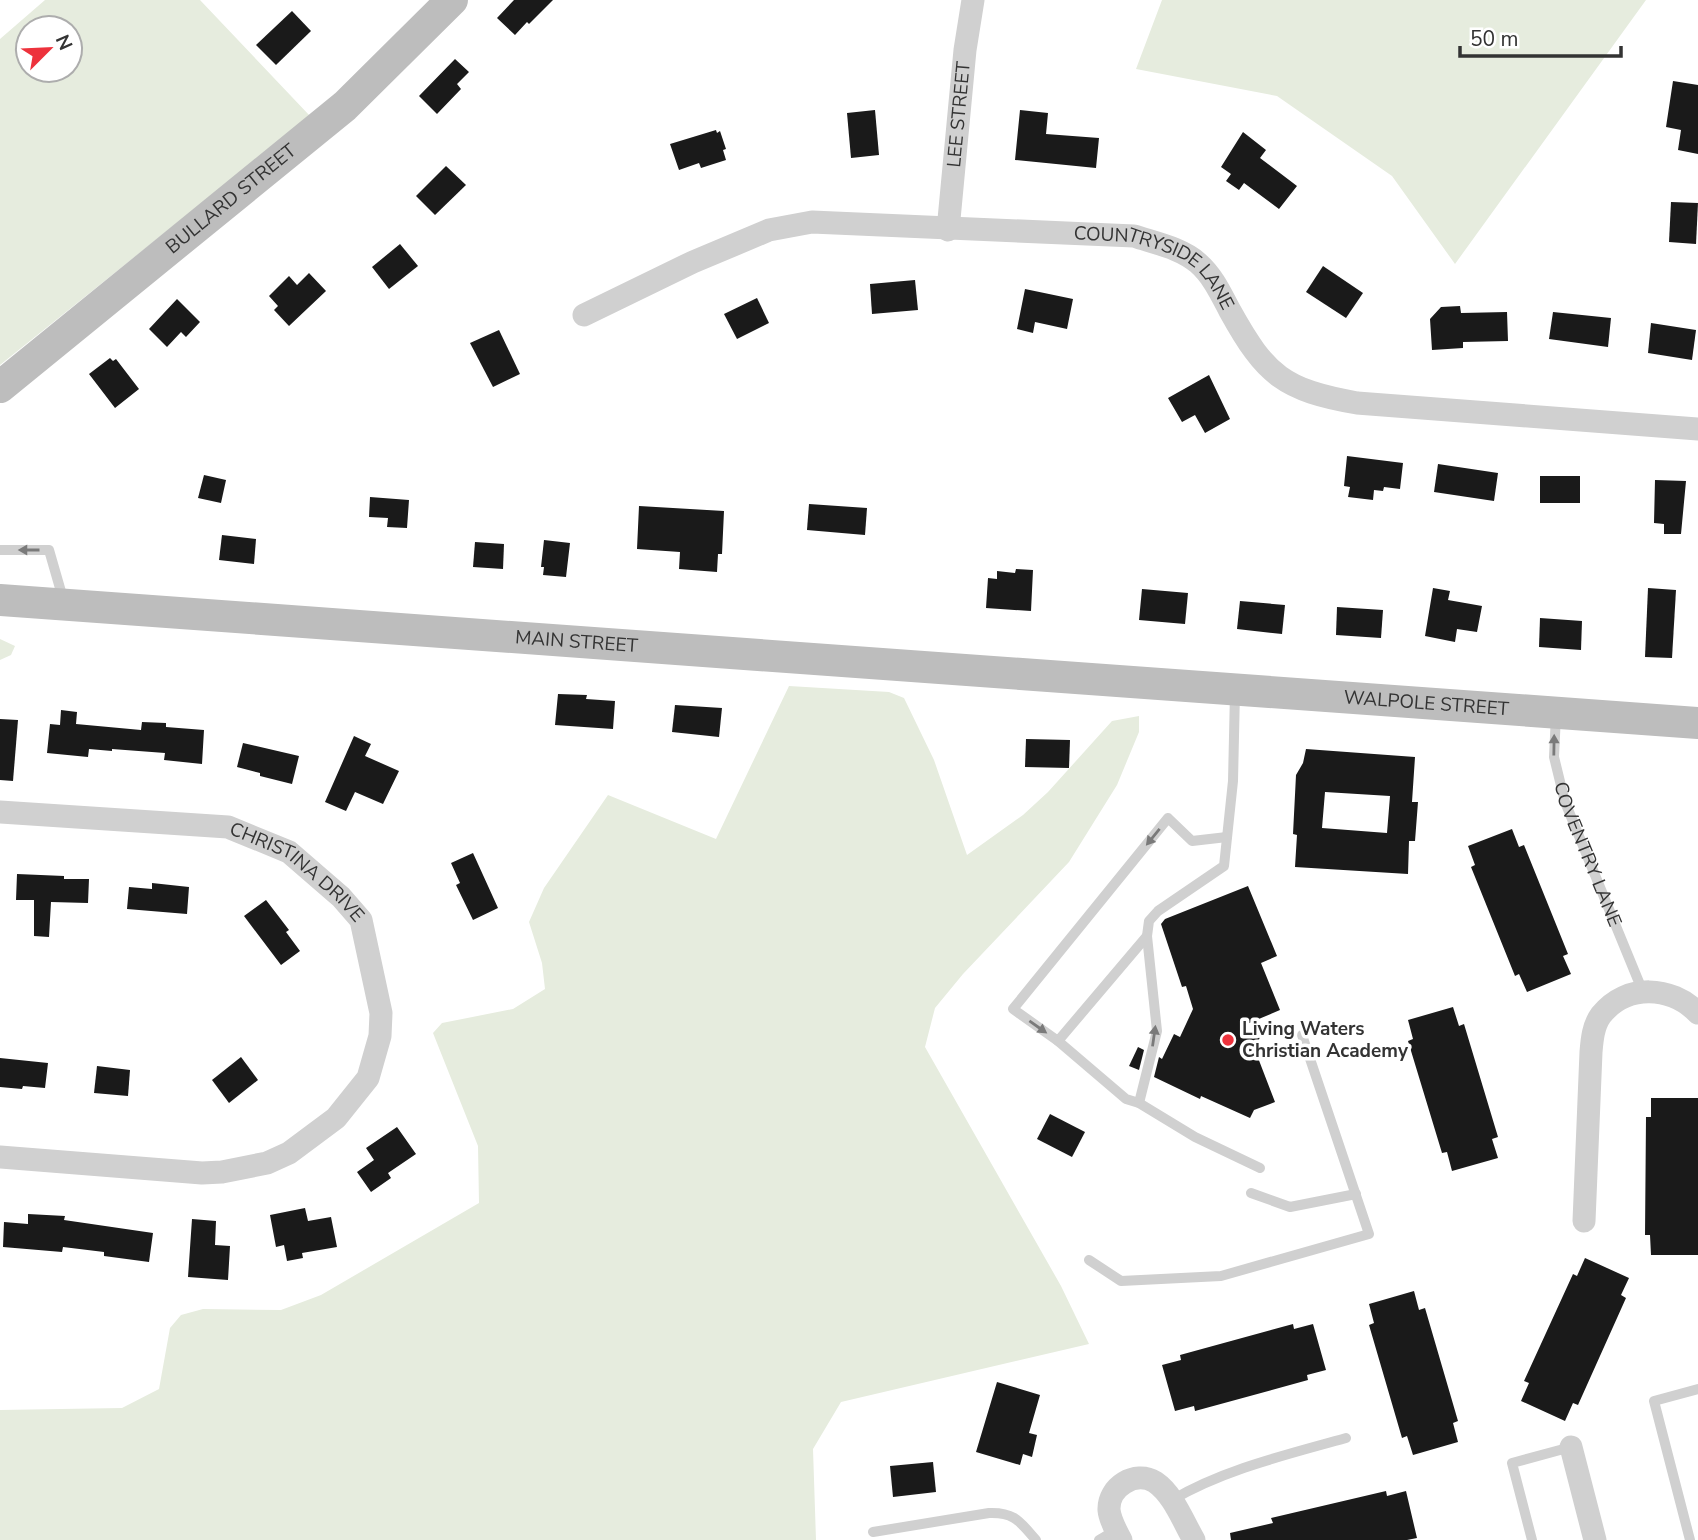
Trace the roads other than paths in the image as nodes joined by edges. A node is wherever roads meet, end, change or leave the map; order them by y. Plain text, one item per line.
1 (453, 0) edge
2 (973, 0) edge
3 (948, 230) junction
4 (584, 314) dead end
5 (0, 387) edge
6 (1698, 429) edge
7 (0, 550) edge
8 (0, 600) edge
9 (65, 605) junction
10 (1153, 684) joint
11 (1235, 690) junction
12 (1556, 712) junction
13 (1698, 723) edge
14 (0, 812) edge
15 (1227, 837) junction
16 (1147, 936) junction
17 (1643, 992) junction
18 (1698, 1013) edge
19 (1302, 1035) dead end
20 (1058, 1041) junction
21 (1139, 1102) junction
22 (0, 1157) edge
23 (1260, 1168) dead end
24 (1251, 1193) dead end
25 (1356, 1194) junction
26 (1584, 1221) dead end
27 (1089, 1260) dead end
28 (1698, 1389) edge
29 (1346, 1438) dead end
30 (1571, 1447) joint
31 (1172, 1500) junction
32 (873, 1532) dead end
33 (1112, 1537) edge
34 (1036, 1540) edge
35 (1194, 1540) edge
36 (1532, 1540) edge
37 (1595, 1540) edge
38 (1690, 1540) edge

1 - 5 main road, BULLARD STREET
2 - 3 street, LEE STREET
3 - 4 street, COUNTRYSIDE LANE
3 - 6 street, COUNTRYSIDE LANE
9 -> 7 lane
8 - 9 main road, MAIN STREET
9 - 10 main road, MAIN STREET
10 - 11 main road, WALPOLE STREET
11 - 12 main road, WALPOLE STREET
11 - 15 lane
12 - 13 main road, WALPOLE STREET
17 -> 12 lane, COVENTRY LANE
14 - 22 street, CHRISTINA DRIVE
15 - 16 lane
15 -> 20 lane
16 - 20 lane
21 -> 16 lane
17 - 18 street
17 - 26 street
19 - 25 lane
20 - 21 lane
21 - 23 lane
24 - 25 lane
25 - 27 lane
28 - 38 lane
29 - 31 lane
30 - 36 lane
30 - 37 street
31 - 33 street
31 - 35 street
32 - 34 lane

